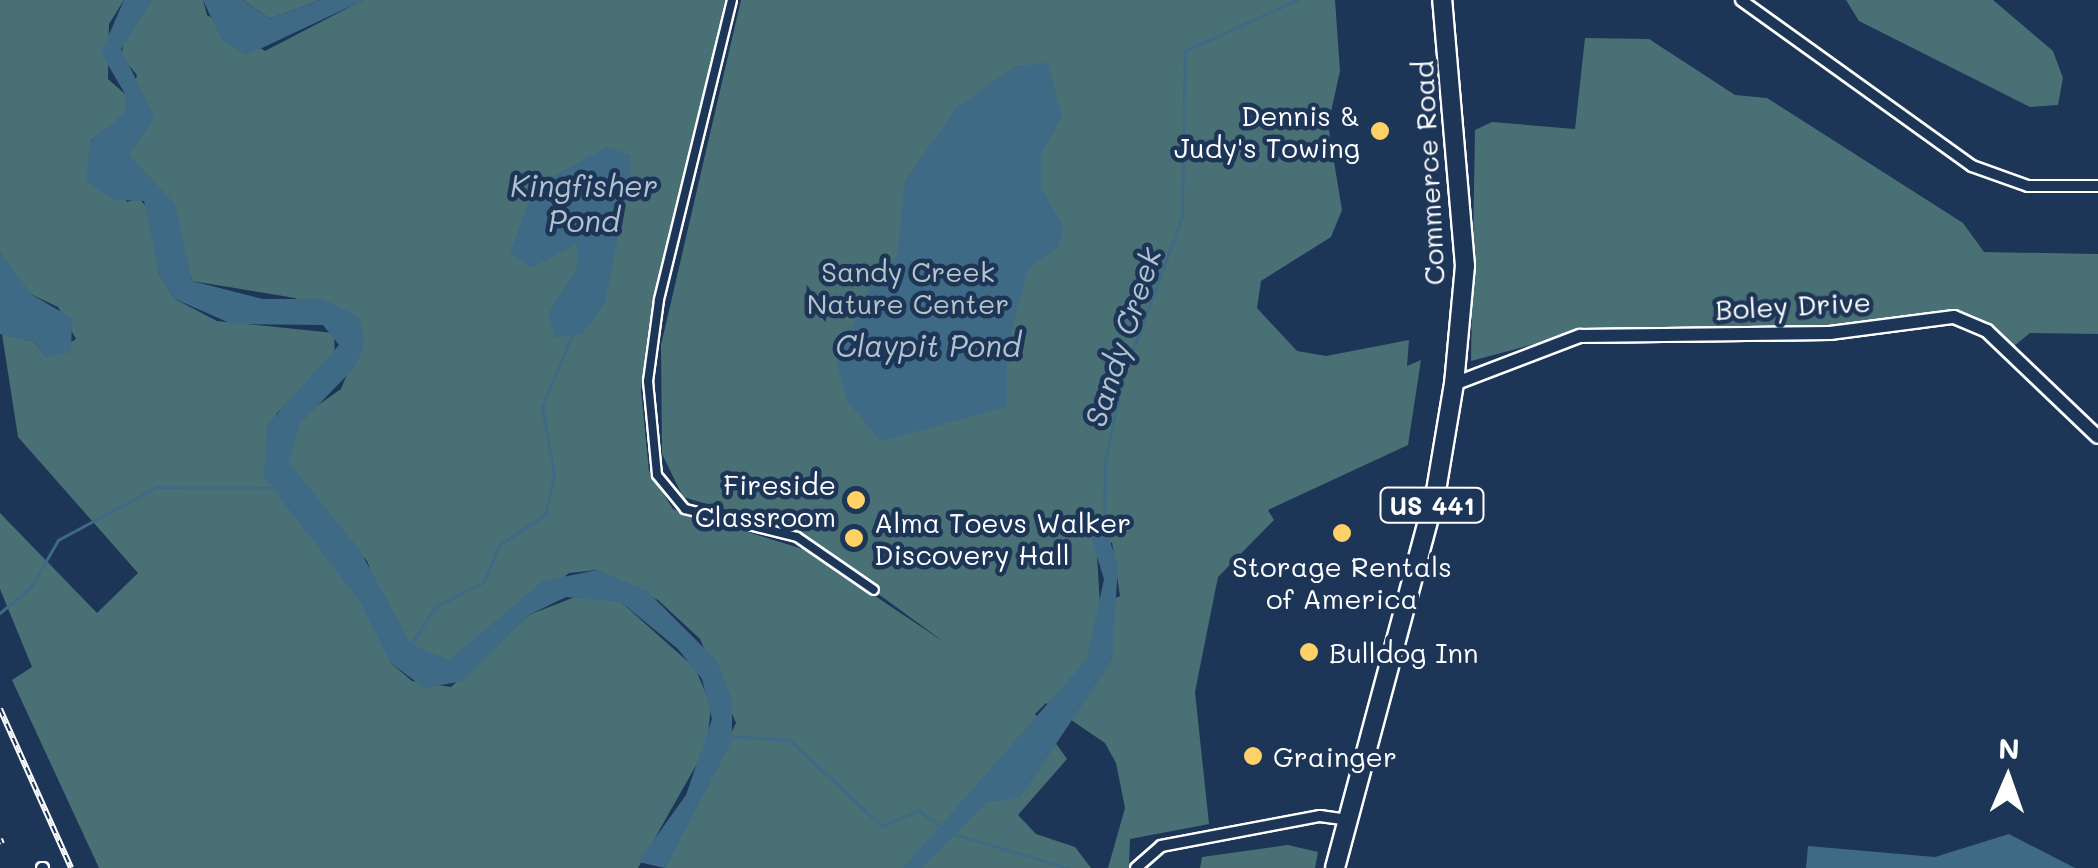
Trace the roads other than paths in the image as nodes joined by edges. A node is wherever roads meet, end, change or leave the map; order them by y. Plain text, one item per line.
1 (732, 0) edge
2 (1442, 0) edge
3 (1741, 0) edge
4 (2098, 186) edge
5 (1454, 384) junction
6 (2095, 428) edge
7 (874, 590) dead end
8 (1348, 820) junction
9 (1136, 868) edge
10 (1335, 868) edge

1 - 7 street
2 - 5 highway, Commerce Road / US 441
3 - 4 street
5 - 6 street, Boley Drive
5 - 8 highway, Commerce Road / US 441
8 - 9 street
8 - 10 highway, Commerce Road / US 441

